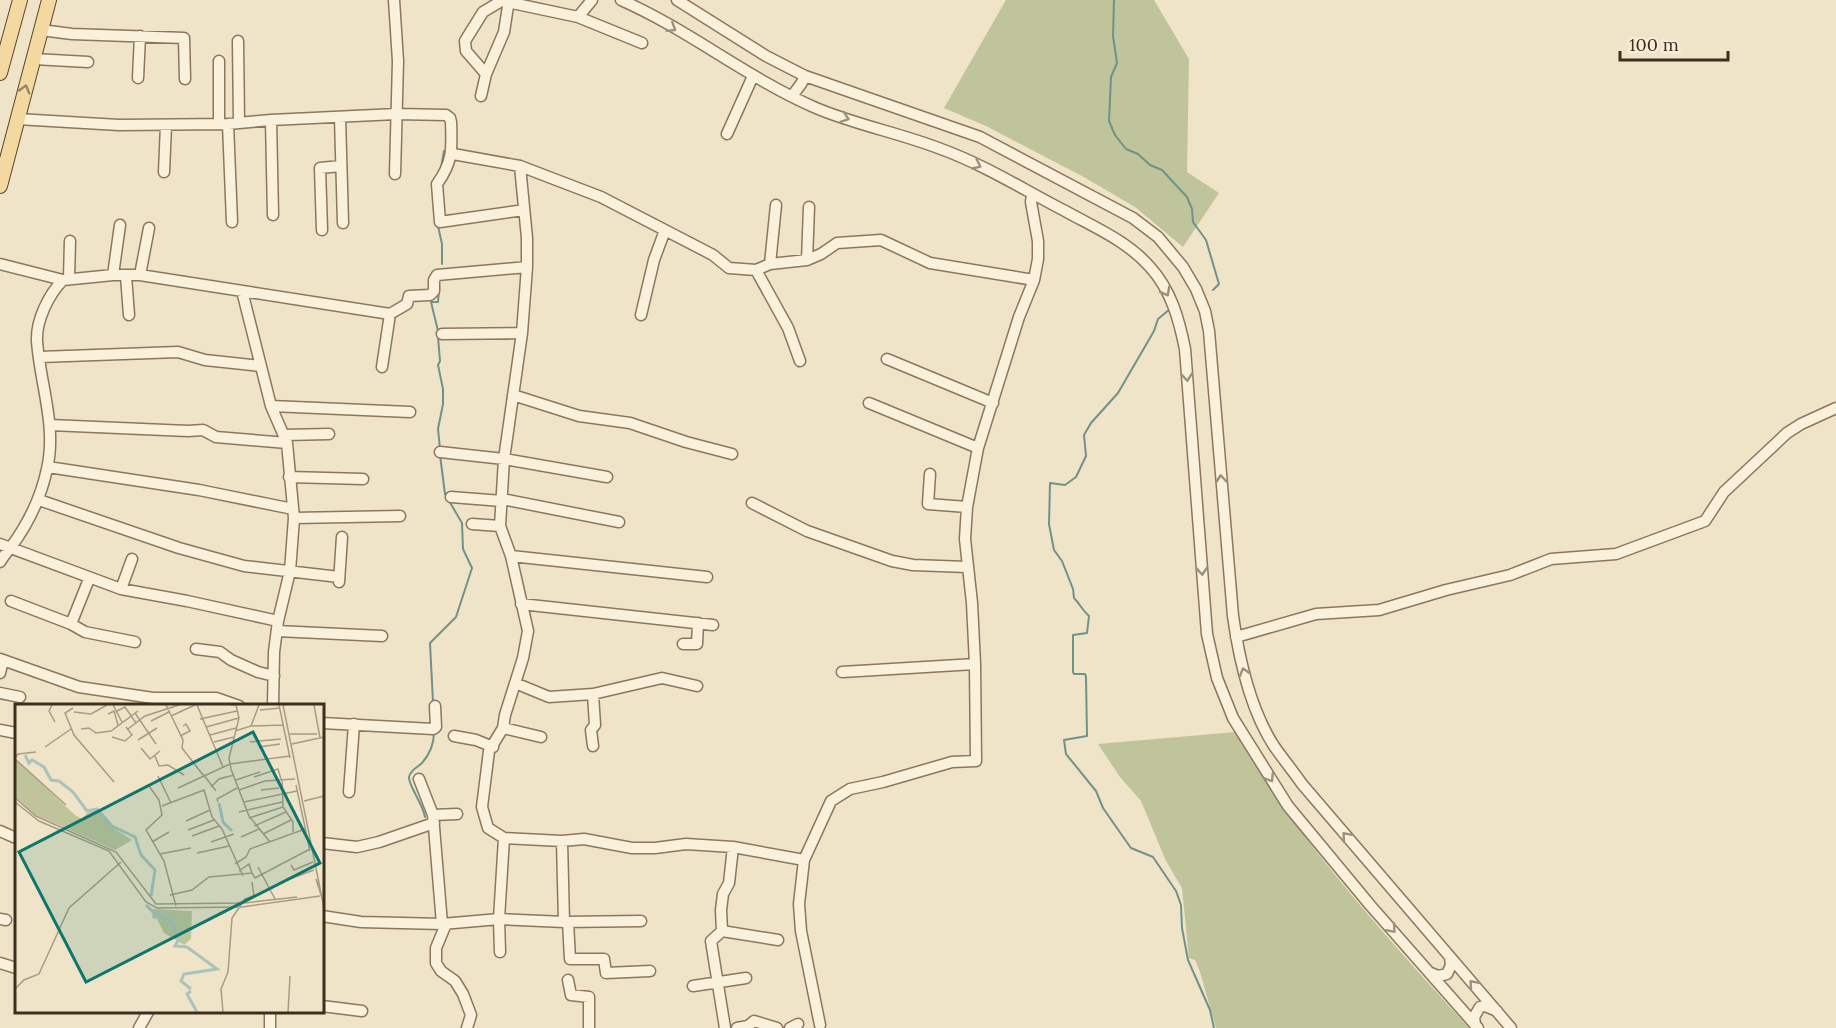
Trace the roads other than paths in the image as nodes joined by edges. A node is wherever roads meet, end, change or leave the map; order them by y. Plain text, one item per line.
1 (20, 0) edge
2 (49, 0) edge
3 (394, 0) edge
4 (592, 0) edge
5 (621, 0) edge
6 (677, 0) edge
7 (507, 1) edge
8 (578, 17) junction
9 (41, 30) junction
10 (140, 36) junction
11 (238, 41) dead end
12 (642, 43) dead end
13 (34, 59) junction
14 (219, 61) dead end
15 (88, 62) dead end
16 (0, 73) edge
17 (486, 74) junction
18 (753, 76) junction
19 (805, 76) junction
20 (138, 78) dead end
21 (184, 79) dead end
22 (481, 96) dead end
23 (792, 96) junction
24 (396, 114) junction
25 (340, 117) junction
26 (17, 119) junction
27 (271, 120) junction
28 (229, 124) junction
29 (166, 125) junction
30 (727, 134) dead end
31 (453, 154) junction
32 (341, 166) junction
33 (520, 166) junction
34 (164, 172) dead end
35 (395, 174) dead end
36 (0, 186) edge
37 (1032, 194) junction
38 (776, 206) dead end
39 (809, 207) dead end
40 (524, 210) junction
41 (273, 215) dead end
42 (232, 222) dead end
43 (343, 223) dead end
44 (120, 225) dead end
45 (149, 228) dead end
46 (322, 230) dead end
47 (664, 230) junction
48 (70, 240) dead end
49 (807, 260) junction
50 (0, 264) edge
51 (770, 264) junction
52 (527, 267) junction
53 (756, 270) junction
54 (113, 275) junction
55 (140, 275) junction
56 (126, 276) junction
57 (66, 279) junction
58 (1034, 280) junction
59 (242, 291) junction
60 (390, 314) junction
61 (129, 315) dead end
62 (641, 315) dead end
63 (522, 333) junction
64 (442, 334) dead end
65 (40, 357) junction
66 (887, 359) dead end
67 (800, 361) dead end
68 (260, 366) junction
69 (382, 367) dead end
70 (513, 395) junction
71 (869, 403) dead end
72 (993, 403) junction
73 (271, 406) junction
74 (1836, 408) edge
75 (410, 412) dead end
76 (50, 425) junction
77 (329, 434) dead end
78 (285, 439) junction
79 (978, 448) junction
80 (440, 452) dead end
81 (732, 454) dead end
82 (504, 459) junction
83 (48, 467) junction
84 (930, 474) dead end
85 (289, 477) junction
86 (607, 477) dead end
87 (363, 479) dead end
88 (451, 498) dead end
89 (39, 500) junction
90 (502, 500) junction
91 (752, 503) dead end
92 (967, 507) junction
93 (294, 514) junction
94 (400, 516) dead end
95 (619, 522) dead end
96 (472, 524) dead end
97 (500, 526) junction
98 (342, 537) dead end
99 (0, 544) edge
100 (11, 547) junction
101 (511, 556) junction
102 (132, 559) dead end
103 (0, 562) edge
104 (967, 567) junction
105 (290, 571) junction
106 (707, 577) dead end
107 (89, 579) junction
108 (121, 589) junction
109 (11, 601) dead end
110 (521, 604) junction
111 (698, 623) junction
112 (71, 624) junction
113 (713, 625) dead end
114 (278, 626) junction
115 (382, 636) dead end
116 (1236, 637) junction
117 (135, 642) dead end
118 (683, 644) dead end
119 (196, 649) dead end
120 (2, 659) edge
121 (975, 664) junction
122 (842, 672) dead end
123 (0, 673) edge
124 (274, 676) junction
125 (515, 683) junction
126 (696, 686) dead end
127 (0, 693) edge
128 (593, 694) junction
129 (20, 697) dead end
130 (236, 704) edge
131 (273, 704) edge
132 (435, 706) dead end
133 (324, 723) edge
134 (354, 724) junction
135 (503, 728) junction
136 (0, 730) edge
137 (15, 733) edge
138 (454, 736) dead end
139 (541, 737) dead end
140 (593, 746) dead end
141 (493, 747) junction
142 (419, 779) dead end
143 (349, 792) dead end
144 (458, 814) dead end
145 (434, 819) junction
146 (0, 831) edge
147 (15, 838) edge
148 (504, 838) junction
149 (562, 841) junction
150 (324, 843) edge
151 (733, 847) junction
152 (804, 860) junction
153 (324, 916) edge
154 (499, 920) junction
155 (641, 921) dead end
156 (566, 922) junction
157 (444, 924) junction
158 (722, 932) junction
159 (778, 940) dead end
160 (500, 952) dead end
161 (1450, 957) junction
162 (0, 963) edge
163 (15, 968) edge
164 (650, 971) dead end
165 (1431, 973) junction
166 (746, 978) dead end
167 (568, 980) dead end
168 (717, 982) junction
169 (693, 986) dead end
170 (324, 1006) edge
171 (362, 1011) dead end
172 (1497, 1011) junction
173 (147, 1013) edge
174 (820, 1025) dead end
175 (751, 1026) edge
176 (1476, 1026) edge
177 (139, 1028) edge
178 (467, 1028) edge
179 (588, 1028) edge
180 (725, 1028) edge
181 (737, 1028) edge
182 (777, 1028) edge
183 (1511, 1028) edge

1 - 16 main road
2 - 9 main road
3 - 24 street
4 - 8 street
5 -> 18 street
6 - 19 street
7 - 8 street
7 - 17 street
7 - 17 street
8 - 12 street
9 - 10 street
9 - 13 main road
10 - 20 street
10 - 21 street
11 - 28 street
13 - 15 street
26 -> 13 main road
14 - 28 street
17 - 22 street
18 - 23 street
18 - 30 street
19 - 23 street
116 -> 19 street
23 -> 37 street
24 - 25 street
24 - 31 street
24 - 35 street
25 - 27 street
25 - 32 street
26 - 29 street
26 - 36 main road
27 - 28 street
27 - 41 street
28 - 29 street
28 - 42 street
29 - 34 street
31 - 33 street
31 - 40 street
32 - 43 street
32 - 46 street
33 - 40 street
33 - 47 street
37 - 58 street
37 -> 165 street
38 - 51 street
39 - 49 street
40 - 52 street
44 - 54 street
45 - 55 street
47 - 53 street
47 - 62 street
48 - 57 street
49 - 51 street
49 - 58 street
50 - 57 street
51 - 53 street
52 - 60 street
52 - 63 street
53 - 67 street
54 - 56 street
54 - 57 street
55 - 56 street
55 - 59 street
56 - 61 street
57 - 65 street
58 - 72 street
59 - 60 street
59 - 68 street
60 - 69 street
63 - 64 street
63 - 70 street
65 - 68 street
65 - 76 street
66 - 72 street
68 - 73 street
70 - 81 street
70 - 82 street
71 - 79 street
72 - 79 street
73 - 75 street
73 - 78 street
74 - 116 street
76 - 78 street
76 - 83 street
77 - 78 street
78 - 85 street
79 - 92 street
80 - 82 street
82 - 86 street
82 - 90 street
83 - 89 street
83 - 93 street
84 - 92 street
85 - 87 street
85 - 93 street
88 - 90 street
89 - 100 street
89 - 105 street
90 - 95 street
90 - 97 street
91 - 104 street
92 - 104 street
93 - 94 street
93 - 105 street
96 - 97 street
97 - 101 street
98 - 105 street
99 - 100 street
100 - 103 street
100 - 107 street
101 - 106 street
101 - 110 street
102 - 108 street
104 - 121 street
105 - 114 street
107 - 108 street
107 - 112 street
108 - 114 street
109 - 112 street
110 - 111 street
110 - 125 street
111 - 113 street
111 - 118 street
112 - 117 street
114 - 115 street
114 - 124 street
161 -> 116 street
119 - 124 street
120 - 123 street
120 - 130 street
121 - 122 street
121 - 152 street
124 - 131 street
125 - 128 street
125 - 135 street
126 - 128 street
127 - 129 street
128 - 140 street
132 - 134 street
133 - 134 street
134 - 143 street
135 - 139 street
135 - 141 street
136 - 137 street
138 - 141 street
141 - 148 street
142 - 145 street
144 - 145 street
145 - 150 street
145 - 157 street
146 - 147 street
148 - 149 street
148 - 154 street
149 - 151 street
149 - 156 street
151 - 152 street
151 - 158 street
152 - 174 street
153 - 157 street
154 - 156 street
154 - 157 street
154 - 160 street
155 - 156 street
156 - 164 street
157 - 178 street
158 - 159 street
158 - 168 street
161 - 165 street
172 -> 161 street
162 - 163 street
165 - 176 street
166 - 168 street
167 - 179 street
168 - 169 street
168 - 180 street
170 - 171 street
172 - 176 street
172 - 183 street
173 - 177 street
175 - 181 street
175 - 182 street

